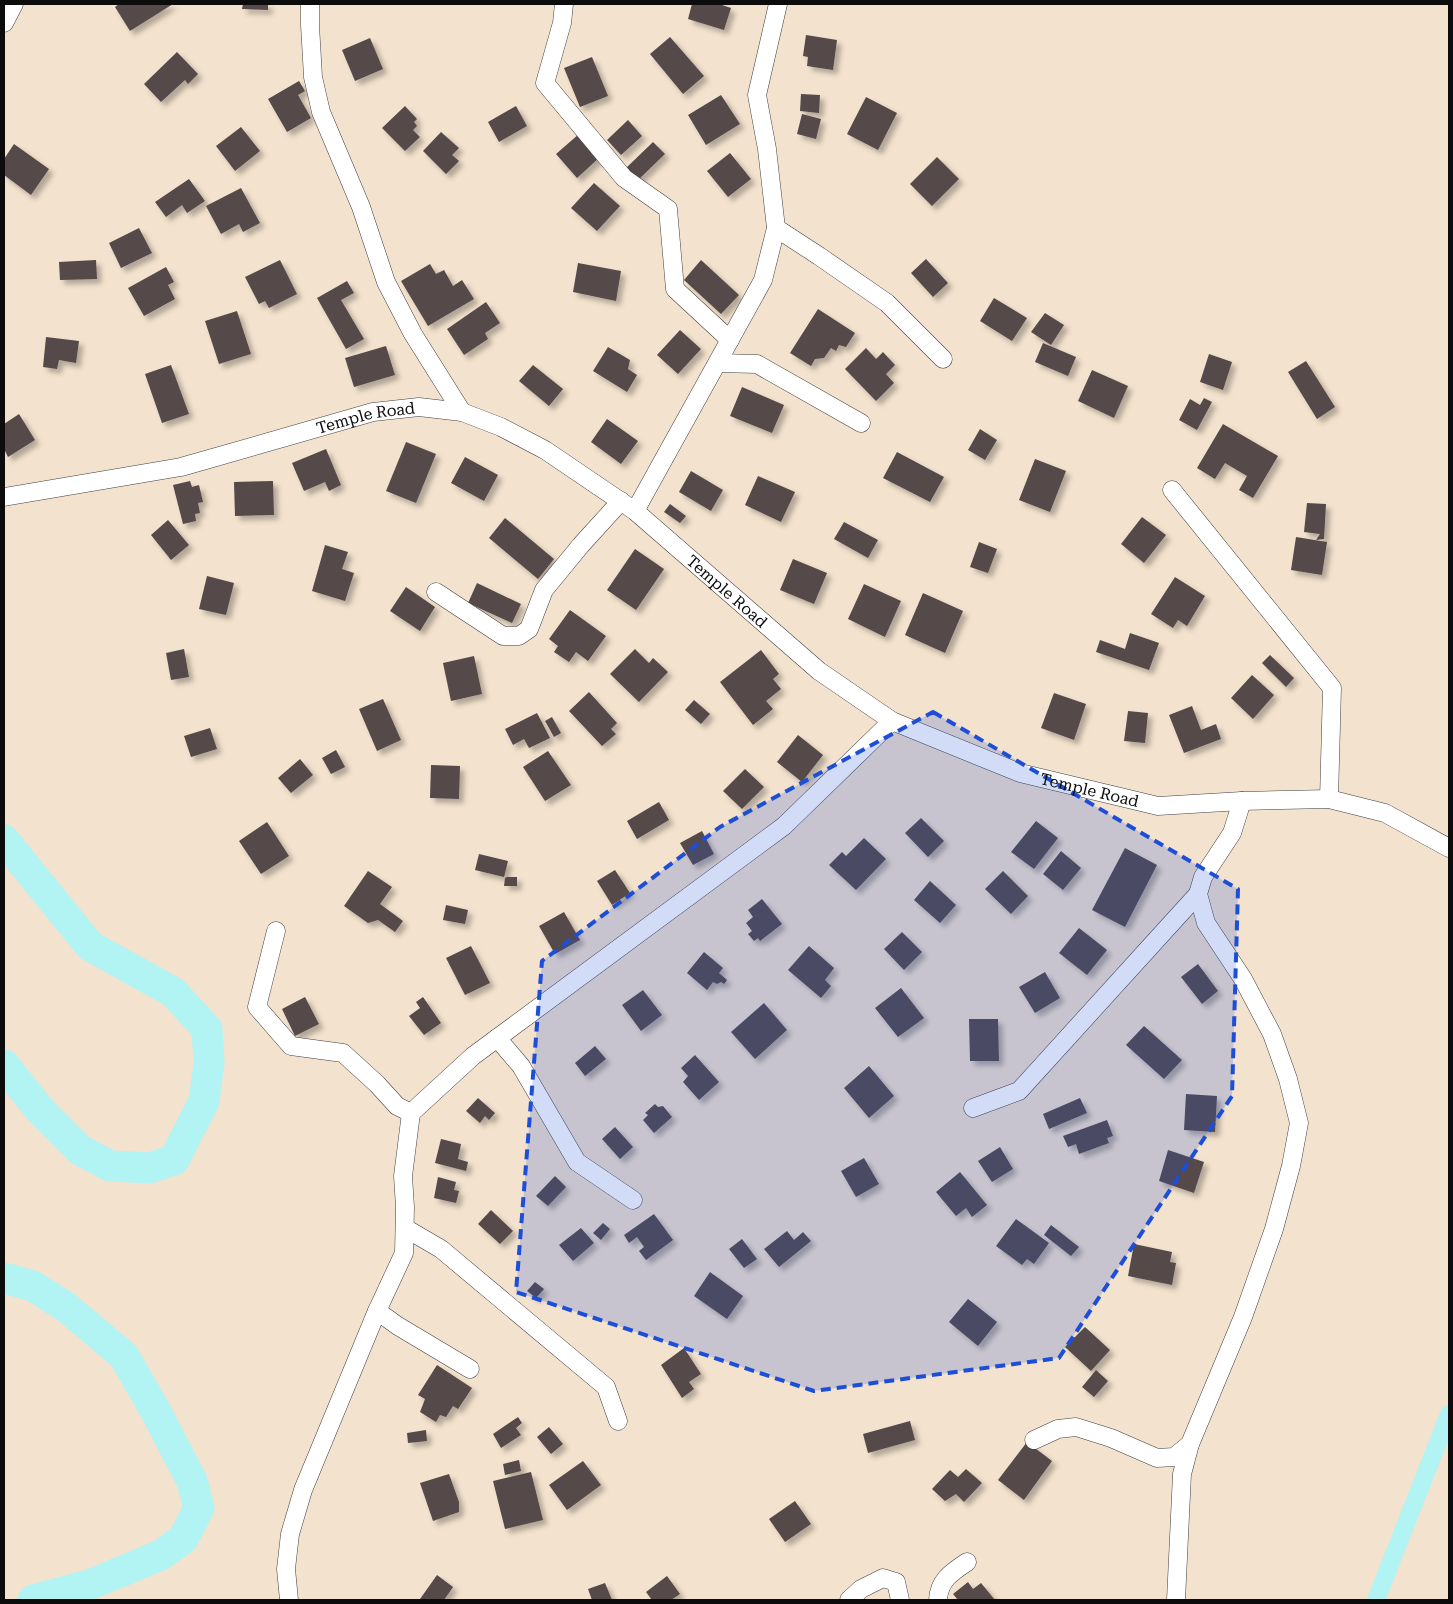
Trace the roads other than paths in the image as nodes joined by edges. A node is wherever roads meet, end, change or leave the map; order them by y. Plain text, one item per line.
1 (14, 4) edge
2 (310, 4) edge
3 (564, 4) edge
4 (778, 4) edge
5 (4, 23) edge
6 (776, 228) junction
7 (730, 340) junction
8 (942, 359) dead end
9 (718, 363) junction
10 (462, 412) junction
11 (861, 423) dead end
12 (1172, 490) dead end
13 (4, 497) edge
14 (620, 501) junction
15 (636, 511) junction
16 (436, 592) dead end
17 (892, 721) junction
18 (1329, 799) junction
19 (1242, 801) junction
20 (1449, 848) edge
21 (1198, 894) junction
22 (276, 931) dead end
23 (497, 1038) junction
24 (973, 1108) dead end
25 (411, 1113) junction
26 (633, 1200) dead end
27 (405, 1228) junction
28 (377, 1311) junction
29 (470, 1369) dead end
30 (618, 1421) dead end
31 (1034, 1440) dead end
32 (1190, 1444) junction
33 (967, 1562) dead end
34 (289, 1600) edge
35 (849, 1600) edge
36 (900, 1600) edge
37 (938, 1600) edge
38 (1176, 1600) edge

1 - 5 street
2 - 10 street
3 - 7 street
4 - 6 street
6 - 7 street
6 - 8 street
7 - 9 street
9 - 11 street
9 - 15 street
10 - 13 street, Temple Road
10 - 14 street, Temple Road
12 - 18 street
14 - 15 street, Temple Road
14 - 16 street
15 - 17 street, Temple Road
17 - 19 street, Temple Road
17 - 23 street
18 - 19 street, Temple Road
18 - 20 street, Temple Road
19 - 21 street
21 - 24 street
21 - 32 street
22 - 25 street
23 - 25 street
23 - 26 street
25 - 27 street
27 - 28 street
27 - 30 street
28 - 29 street
28 - 34 street
31 - 32 street
32 - 38 street
33 - 37 street
35 - 36 street

